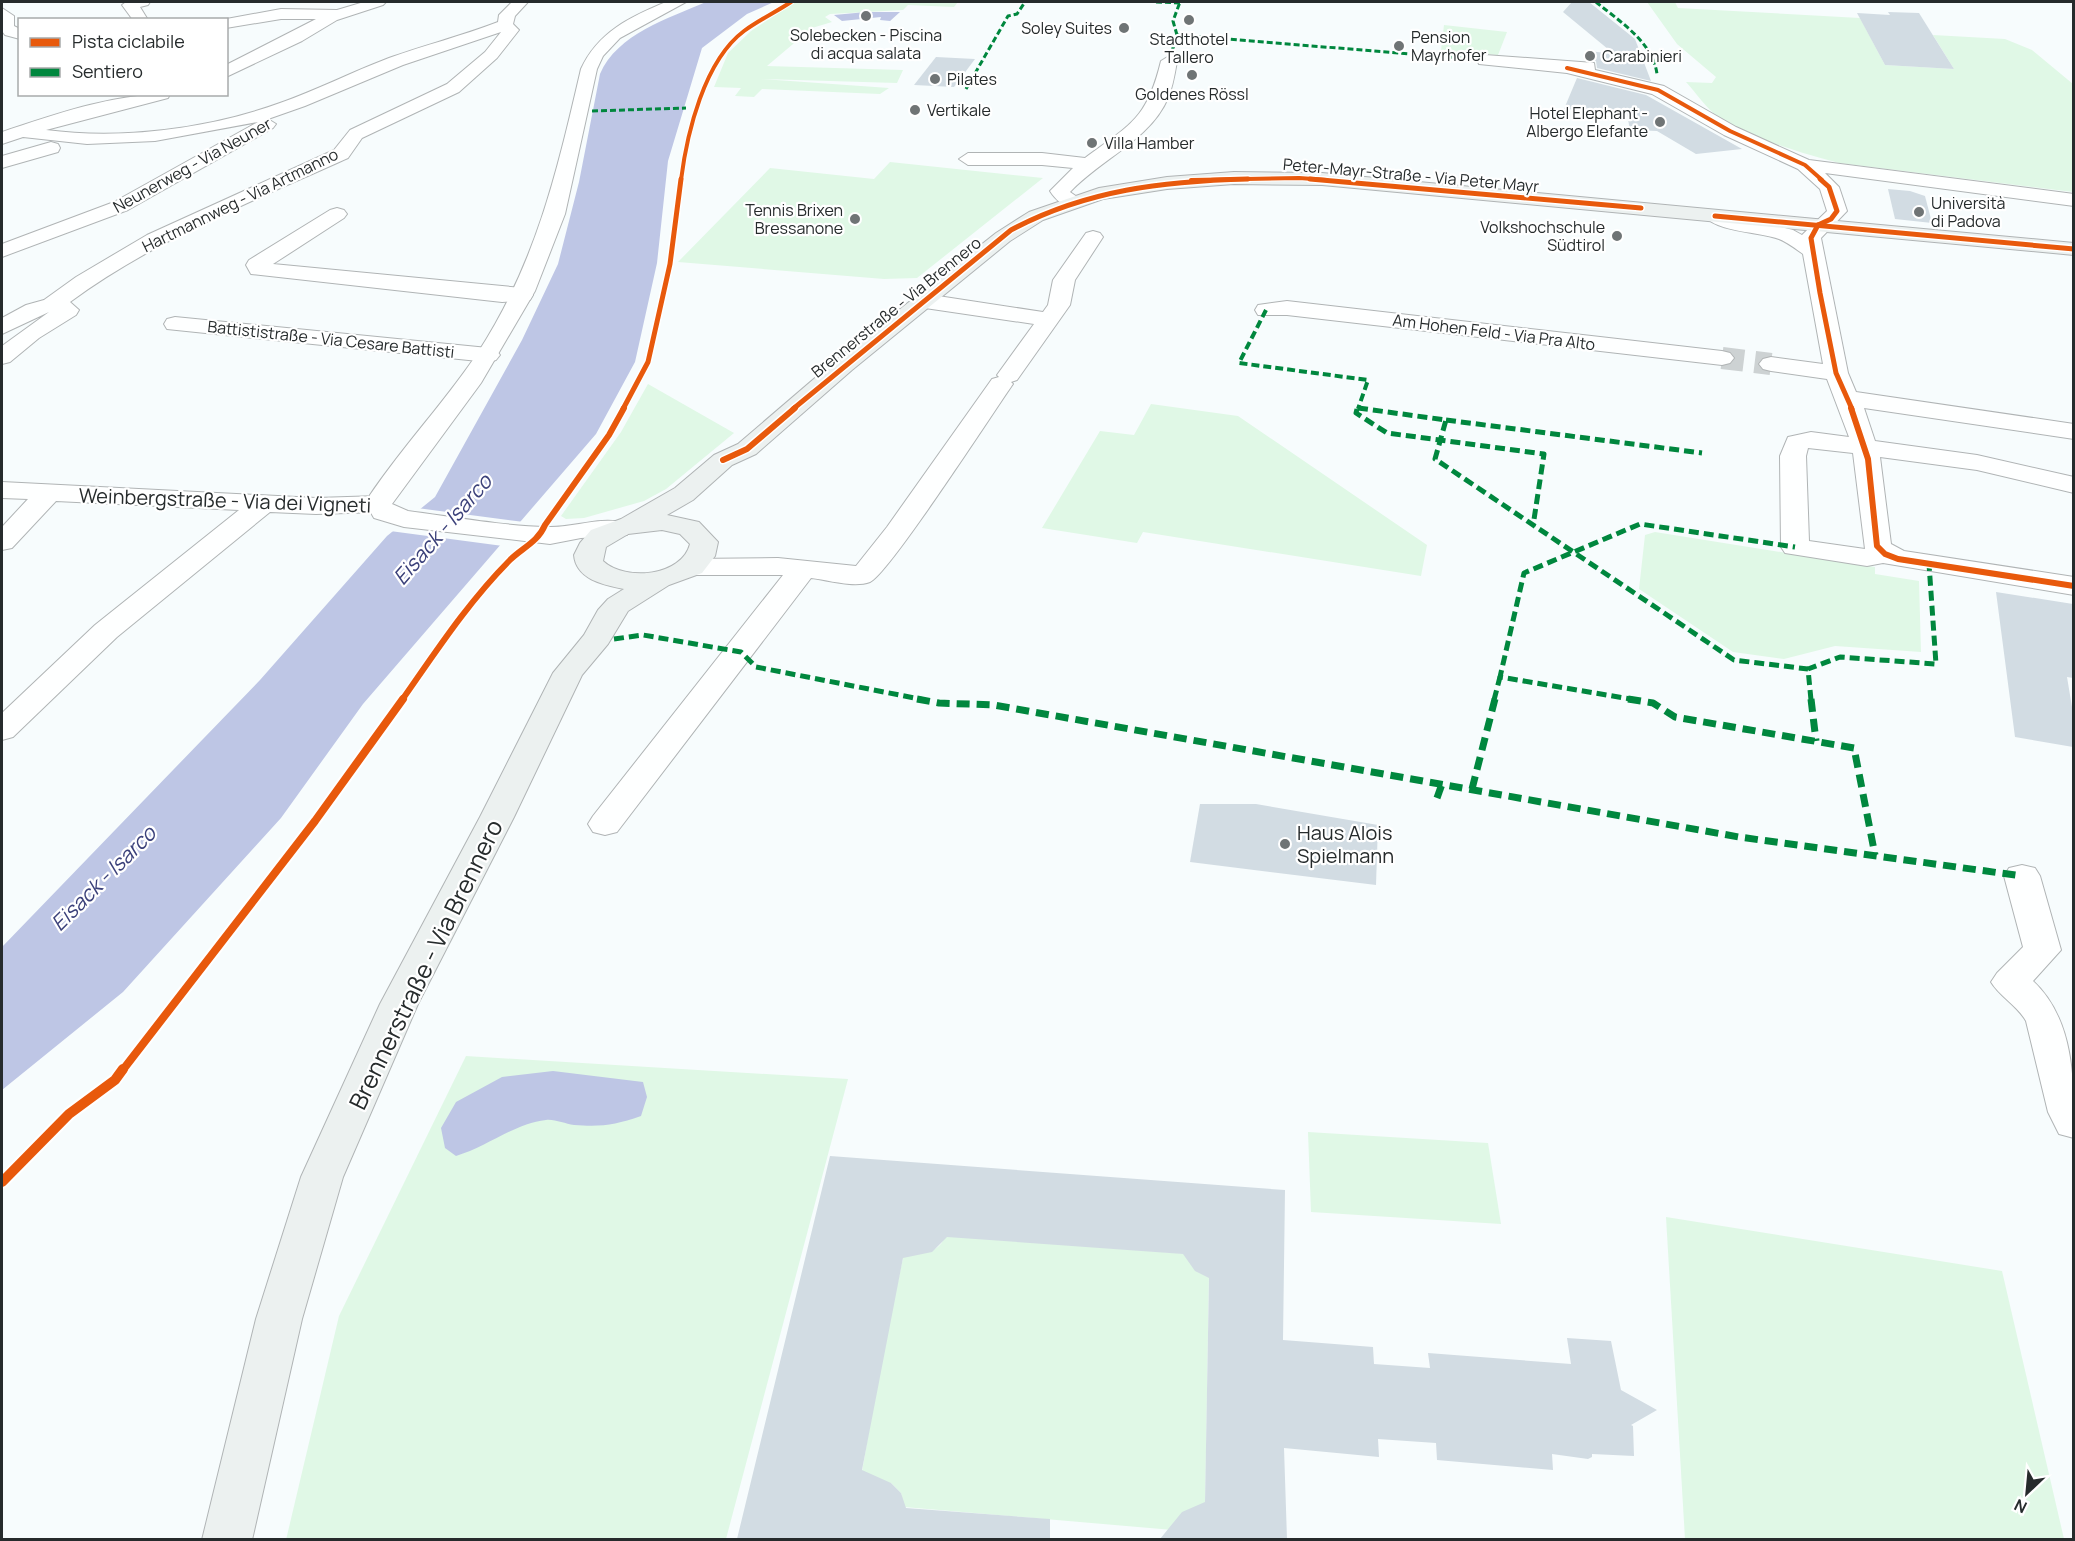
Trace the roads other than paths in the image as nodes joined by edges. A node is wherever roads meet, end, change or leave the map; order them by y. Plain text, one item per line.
1 (142, 2) edge
2 (378, 2) edge
3 (520, 2) edge
4 (678, 2) edge
5 (2, 14) edge
6 (333, 15) junction
7 (140, 18) edge
8 (228, 23) edge
9 (505, 25) junction
10 (18, 34) edge
11 (1485, 60) dead end
12 (1169, 61) dead end
13 (1567, 68) junction
14 (228, 71) edge
15 (1657, 82) junction
16 (154, 96) edge
17 (312, 98) junction
18 (24, 132) junction
19 (2, 138) edge
20 (81, 139) junction
21 (968, 159) dead end
22 (2, 162) edge
23 (1086, 164) junction
24 (1805, 165) junction
25 (2073, 200) edge
26 (1073, 201) junction
27 (337, 214) dead end
28 (1715, 216) junction
29 (1818, 225) junction
30 (1093, 237) dead end
31 (2073, 249) edge
32 (2, 251) edge
33 (1813, 251) junction
34 (522, 295) junction
35 (925, 301) junction
36 (51, 305) junction
37 (1266, 310) dead end
38 (1047, 319) junction
39 (175, 324) dead end
40 (2, 327) edge
41 (488, 355) junction
42 (2, 357) edge
43 (1722, 358) tunnel mouth
44 (1771, 364) tunnel mouth
45 (1836, 373) junction
46 (1846, 398) junction
47 (2073, 432) edge
48 (1864, 447) junction
49 (747, 449) junction
50 (2073, 486) edge
51 (2, 490) edge
52 (49, 493) junction
53 (264, 503) junction
54 (379, 504) junction
55 (624, 527) junction
56 (538, 535) junction
57 (701, 538) junction
58 (2, 542) edge
59 (1885, 554) junction
60 (592, 565) junction
61 (690, 567) junction
62 (790, 567) junction
63 (660, 579) junction
64 (2073, 586) edge
65 (568, 674) junction
66 (2, 730) edge
67 (605, 824) dead end
68 (2022, 876) dead end
69 (2072, 1116) edge
70 (228, 1539) edge

1 - 7 street
2 - 6 street
3 - 9 street, Hartmannweg - Via Artmanno
4 - 34 street, Battististraße - Via Cesare Battisti
5 - 10 street
6 - 8 street
6 - 14 street
9 - 17 street, Neunerweg - Via Neuner
9 - 36 street, Hartmannweg - Via Artmanno
11 - 13 street
12 - 23 street
13 - 15 street
13 - 15 street
15 - 24 street
16 - 18 street
17 - 20 street, Neunerweg - Via Neuner
17 - 32 street, Neunerweg - Via Neuner
18 - 19 street
18 - 20 street, Neunerweg - Via Neuner
20 - 22 street, Neunerweg - Via Neuner
21 - 23 street
23 - 26 street
24 - 25 street
24 - 29 street
26 - 28 main road, Peter-Mayr-Straße - Via Peter Mayr
26 - 35 main road, Brennerstraße - Via Brennero
27 - 34 street
28 - 29 main road, Peter-Mayr-Straße - Via Peter Mayr
28 - 33 street
29 - 31 main road, Peter-Mayr-Straße - Via Peter Mayr
29 - 33 street
30 - 38 street, Brennerstraße - Via Brennero
33 - 45 street
34 - 41 street, Battististraße - Via Cesare Battisti
35 - 38 street, Brennerstraße - Via Brennero
35 - 49 main road, Brennerstraße - Via Brennero
36 - 40 street
36 - 42 street
37 - 43 street, Am Hohen Feld - Via Pra Alto
38 - 62 street, Brennerstraße - Via Brennero
39 - 41 street, Battististraße - Via Cesare Battisti
41 - 54 street, Battististraße - Via Cesare Battisti
44 - 45 street
45 - 46 street
46 - 47 street
46 - 48 street
48 - 50 street
48 - 59 street
48 - 59 street
49 - 55 main road, Brennerstraße - Via Brennero
49 - 57 main road, Brennerstraße - Via Brennero
51 - 52 street, Weinbergstraße - Via dei Vigneti
52 - 53 street, Weinbergstraße - Via dei Vigneti
52 - 58 street
53 - 54 street, Weinbergstraße - Via dei Vigneti
53 - 66 street
54 - 56 street, Weinbergstraße - Via dei Vigneti
55 - 56 street, Weinbergstraße - Via dei Vigneti
55 - 57 main road, Brennerstraße - Via Brennero
55 - 60 main road, Brennerstraße - Via Brennero
56 - 60 street, Weinbergstraße - Via dei Vigneti
57 - 61 main road, Brennerstraße - Via Brennero
57 - 62 street, Brennerstraße - Via Brennero
59 - 64 street
60 - 63 main road, Brennerstraße - Via Brennero
60 - 65 main road, Brennerstraße - Via Brennero
61 - 62 street, Brennerstraße - Via Brennero
61 - 63 main road, Brennerstraße - Via Brennero
62 - 67 street
63 - 65 main road, Brennerstraße - Via Brennero
65 - 70 main road, Brennerstraße - Via Brennero
68 - 69 street

